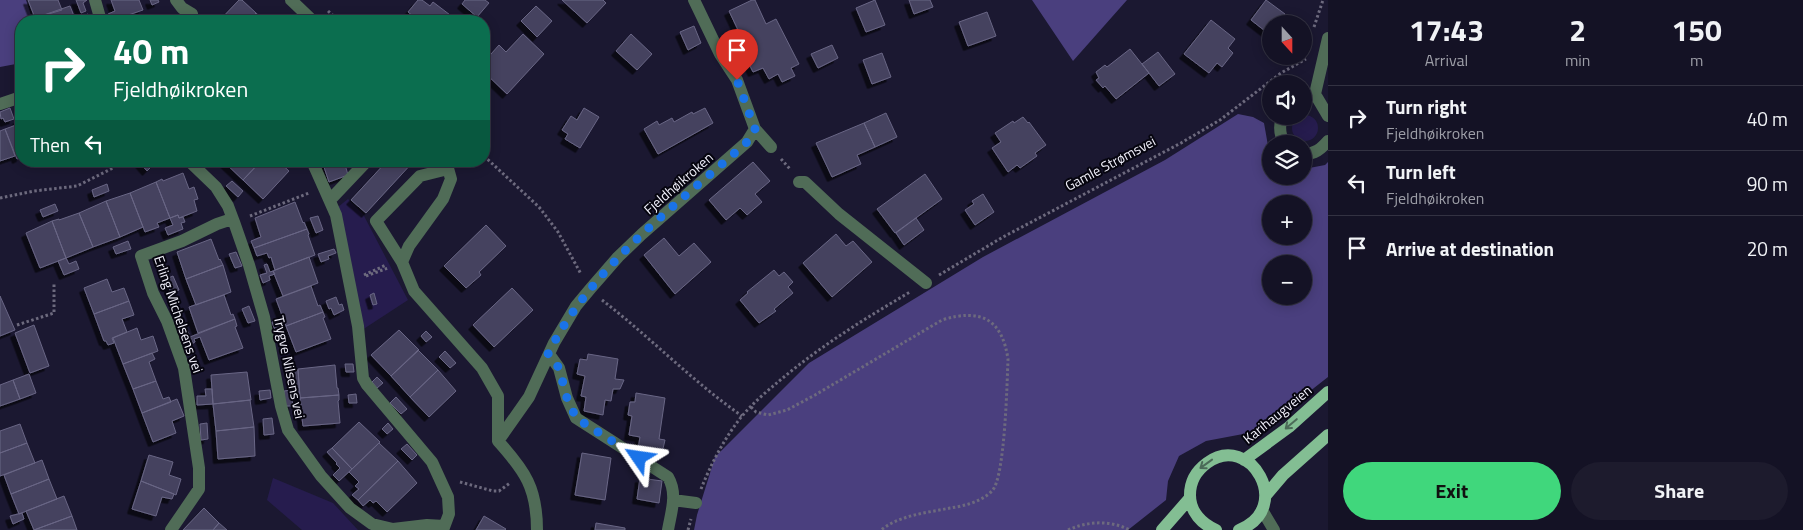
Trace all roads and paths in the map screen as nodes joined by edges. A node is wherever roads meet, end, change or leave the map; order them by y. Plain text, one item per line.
1 (95, 0) edge
2 (176, 0) edge
3 (291, 0) edge
4 (694, 0) edge
5 (192, 14) dead end
6 (99, 15) edge
7 (307, 15) edge
8 (1328, 38) edge
9 (1294, 65) edge
10 (1312, 92) edge
11 (15, 99) edge
12 (1312, 99) edge
13 (0, 104) edge
14 (1328, 116) edge
15 (755, 129) junction
16 (1328, 141) edge
17 (770, 147) joint
18 (1312, 153) edge
19 (490, 162) edge
20 (113, 167) edge
21 (196, 167) edge
22 (315, 167) edge
23 (361, 167) edge
24 (442, 167) edge
25 (448, 167) edge
26 (799, 182) joint
27 (324, 188) junction
28 (0, 198) edge
29 (330, 200) junction
30 (233, 221) junction
31 (398, 262) junction
32 (367, 273) dead end
33 (350, 280) junction
34 (926, 283) junction
35 (54, 284) dead end
36 (591, 288) junction
37 (17, 325) dead end
38 (548, 354) junction
39 (1328, 392) edge
40 (751, 407) junction
41 (742, 416) junction
42 (1328, 435) edge
43 (498, 441) junction
44 (1244, 460) junction
45 (524, 472) junction
46 (438, 474) junction
47 (1266, 496) junction
48 (1190, 498) junction
49 (673, 500) junction
50 (696, 503) junction
51 (1262, 510) junction
52 (443, 528) edge
53 (171, 530) edge
54 (538, 530) edge
55 (668, 530) edge
56 (688, 530) edge
57 (881, 530) edge
58 (1068, 530) edge
59 (1130, 530) edge
60 (1162, 530) edge
61 (1215, 530) edge
62 (1239, 530) edge
63 (1274, 530) edge

1 - 6 street
2 - 5 street
3 - 7 street
4 - 15 street
8 - 10 street
9 - 34 path, Gamle Strømsvei
11 - 13 street
12 - 14 street
15 - 17 street
15 - 36 street, Fjeldhøikroken
16 - 18 street
17 - 26 path
19 - 36 path
20 - 28 path
21 - 30 street, Trygve Nilsens vei
22 - 27 street, Trygve Nilsens vei
23 - 29 street
24 - 31 street
25 - 31 street
26 - 34 street
27 - 29 street, Trygve Nilsens vei
27 - 30 path
29 - 33 street, Trygve Nilsens vei
30 - 52 street, Trygve Nilsens vei
30 - 53 street, Erling Michelsens vei
31 - 32 path
31 - 33 path
31 - 43 street
33 - 46 street, Trygve Nilsens vei
34 - 40 path, Gamle Strømsvei
35 - 37 path
36 - 38 street, Fjeldhøikroken
36 - 41 path
38 - 43 street
38 - 49 street
39 -> 44 main road, Karihaugveien
40 - 41 path, Gamle Strømsvei
40 - 57 path
41 - 50 path, Gamle Strømsvei
42 - 47 main road
43 - 45 street
44 - 47 main road, Karihaugveien
44 -> 48 main road, Karihaugveien
45 - 46 path
45 - 54 street
46 - 52 street, Trygve Nilsens vei
47 - 51 main road
48 - 60 main road, Karihaugveien
48 - 61 main road
49 - 50 street
49 - 55 street
50 - 56 path, Gamle Strømsvei
51 - 62 main road
51 - 63 street
58 - 59 path

